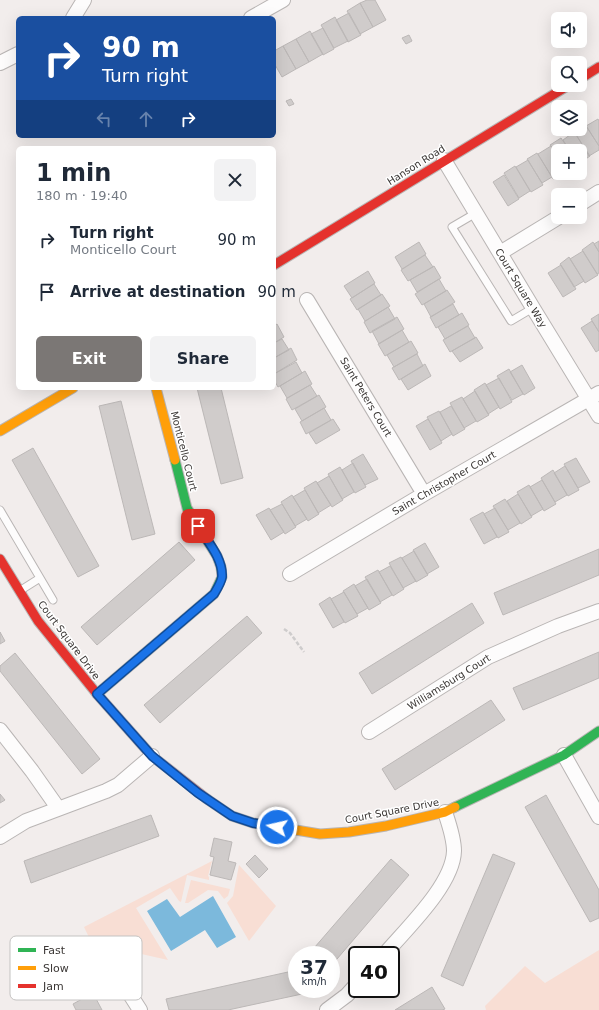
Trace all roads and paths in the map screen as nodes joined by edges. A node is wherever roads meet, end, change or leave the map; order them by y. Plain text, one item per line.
1 (84, 0) edge
2 (283, 0) edge
3 (74, 16) edge
4 (255, 16) edge
5 (16, 55) edge
6 (0, 63) edge
7 (599, 67) edge
8 (587, 74) edge
9 (557, 92) edge
10 (444, 160) junction
11 (599, 192) edge
12 (587, 200) edge
13 (476, 213) junction
14 (551, 222) edge
15 (500, 253) junction
16 (276, 264) edge
17 (307, 300) dead end
18 (533, 308) junction
19 (69, 390) edge
20 (157, 390) edge
21 (594, 396) edge
22 (599, 416) edge
23 (0, 431) edge
24 (424, 494) junction
25 (0, 510) edge
26 (0, 559) edge
27 (290, 574) dead end
28 (40, 578) junction
29 (19, 591) junction
30 (53, 600) dead end
31 (599, 611) edge
32 (284, 629) dead end
33 (304, 652) dead end
34 (97, 694) junction
35 (0, 730) edge
36 (599, 731) edge
37 (369, 732) dead end
38 (564, 755) junction
39 (152, 756) junction
40 (58, 808) junction
41 (445, 812) junction
42 (599, 816) edge
43 (0, 837) edge
44 (392, 946) edge
45 (348, 994) edge
46 (134, 1000) edge
47 (140, 1010) edge
48 (327, 1010) edge

1 - 3 street
2 - 4 street
5 - 6 street
7 - 8 street
9 - 10 street, Hanson Road
10 - 13 street, Court Square Way
10 - 16 street, Hanson Road
11 - 12 street
13 - 15 street, Court Square Way
13 - 18 lane
14 - 15 street
15 - 18 street, Court Square Way
17 - 24 street, Saint Peters Court
18 - 21 street, Court Square Way
19 - 23 street
20 - 34 street, Monticello Court
21 - 22 street, Court Square Way
21 - 24 street, Saint Christopher Court
24 - 27 street, Saint Christopher Court
25 - 28 lane
26 - 29 street, Court Square Drive
28 - 29 lane
28 - 30 lane
29 - 34 street, Court Square Drive
31 - 37 street, Williamsburg Court
32 - 33 path
34 - 39 street, Court Square Drive
35 - 40 street
36 - 38 street, Court Square Drive
38 - 41 street, Court Square Drive
38 - 42 street
39 - 40 street
39 - 41 street, Court Square Drive
40 - 43 street
41 - 44 street
45 - 48 street
46 - 47 street

